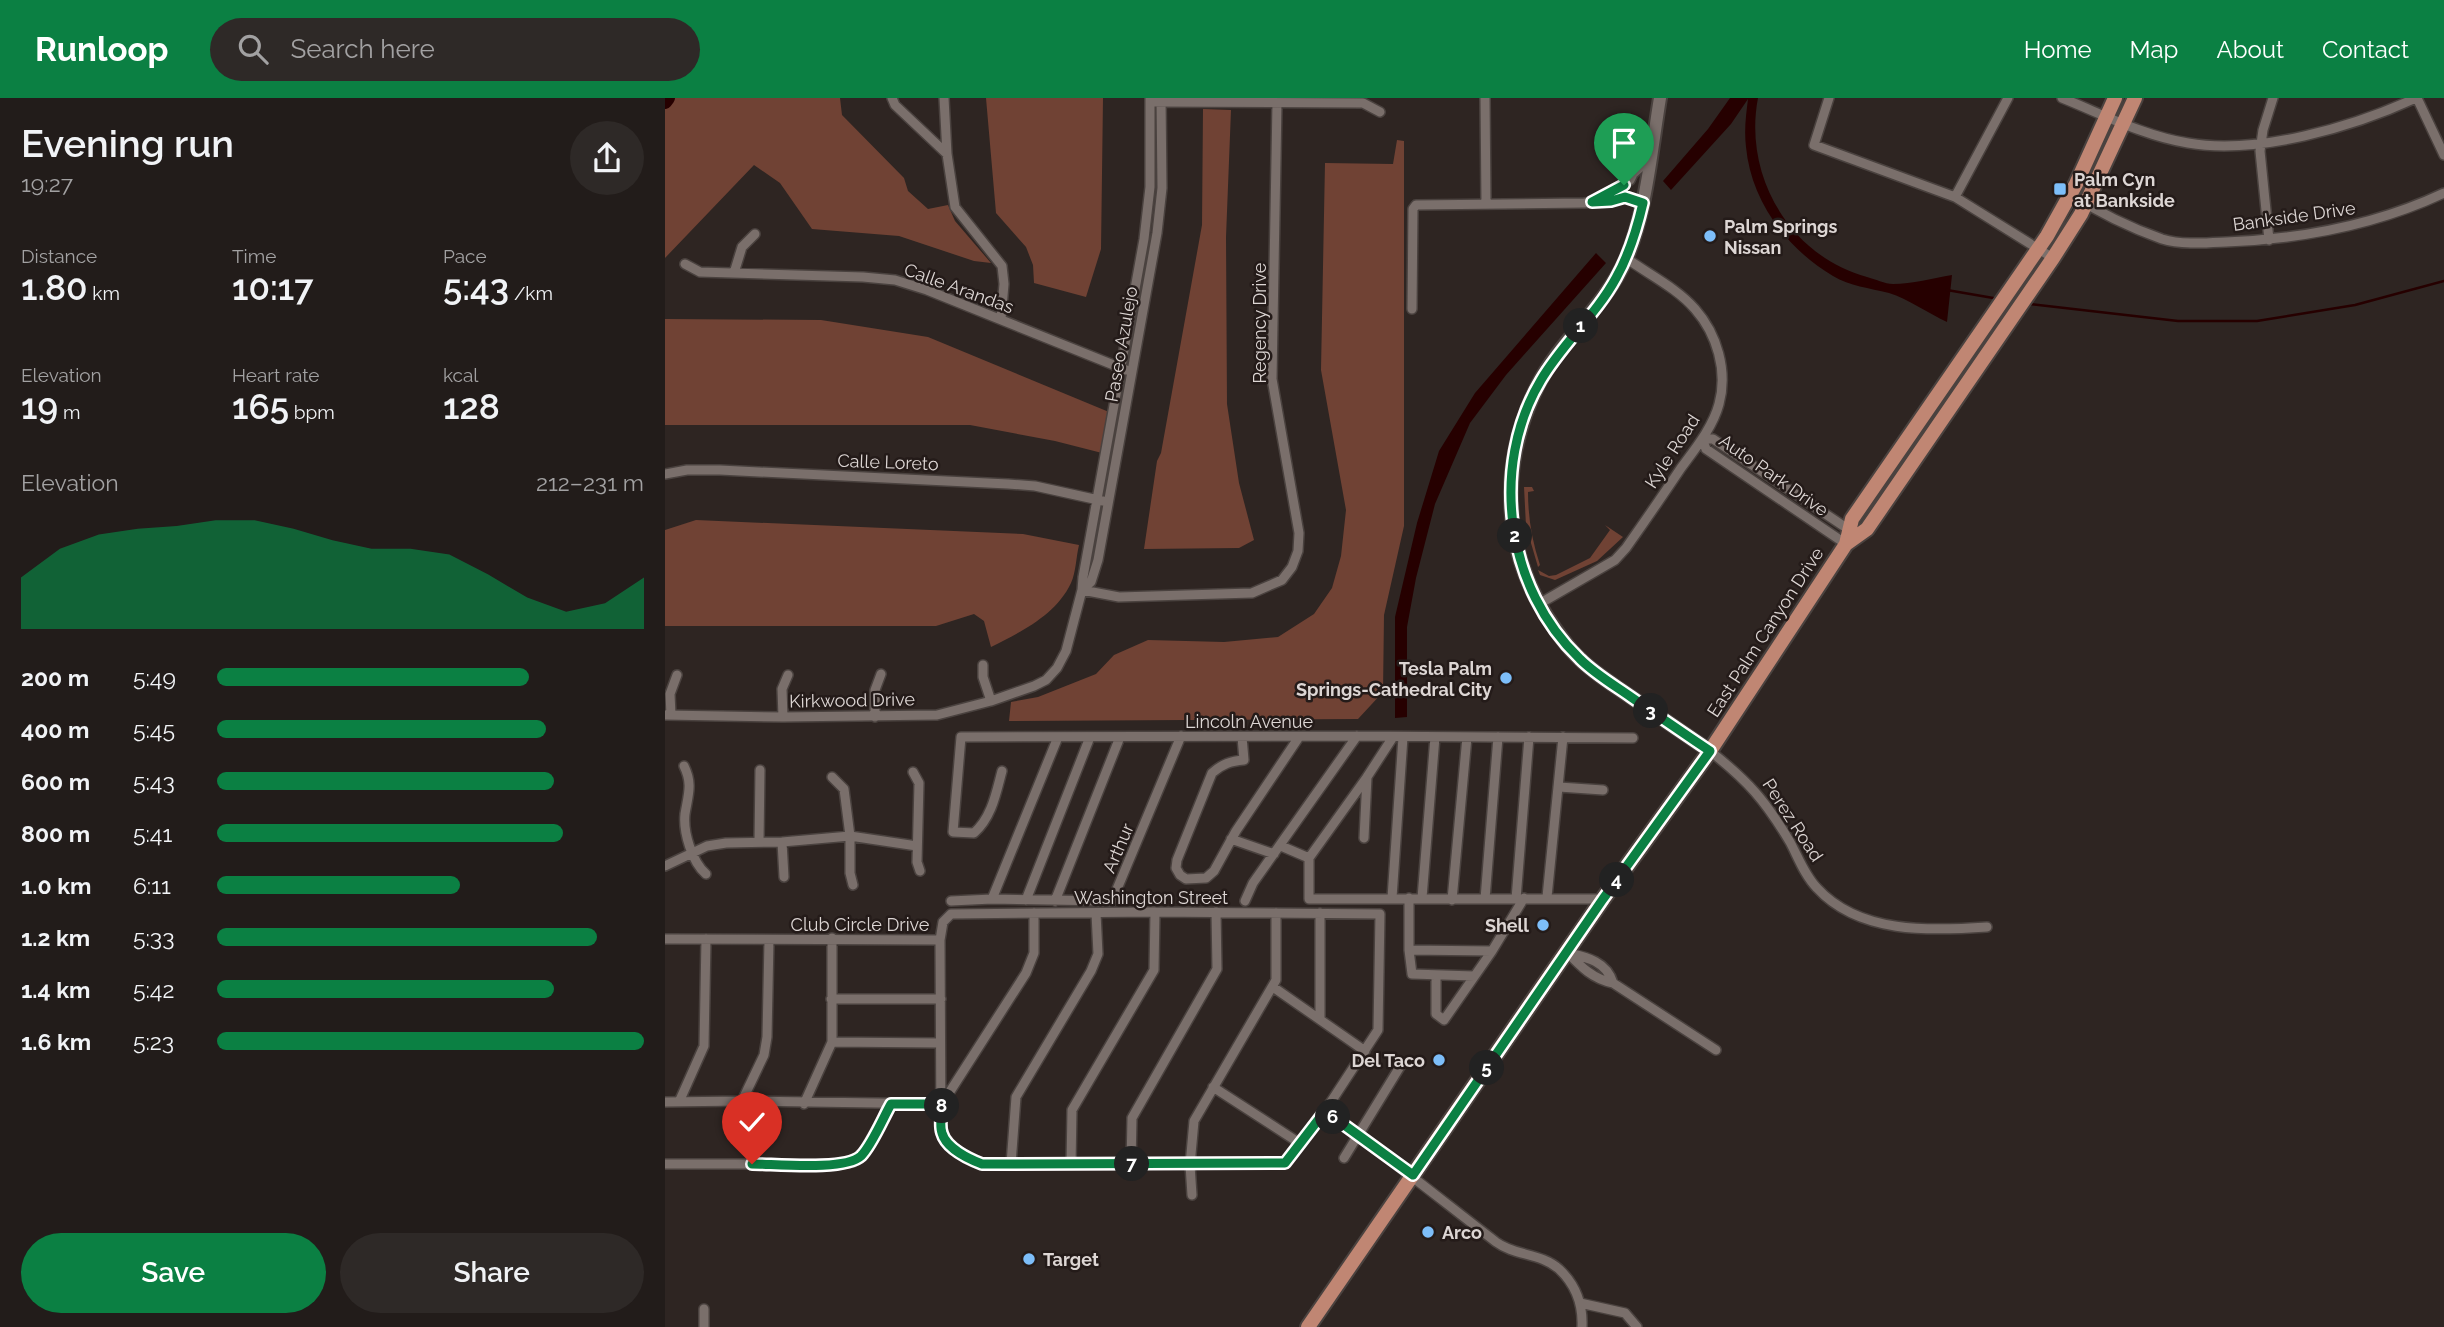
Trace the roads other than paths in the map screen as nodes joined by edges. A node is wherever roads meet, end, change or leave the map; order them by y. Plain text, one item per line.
1 (892, 98) edge
2 (944, 98) edge
3 (1485, 98) edge
4 (1660, 98) edge
5 (1829, 98) edge
6 (2008, 98) edge
7 (2062, 98) edge
8 (2115, 98) edge
9 (2135, 98) edge
10 (2273, 98) edge
11 (2417, 98) edge
12 (1150, 100) edge
13 (1161, 100) edge
14 (1277, 103) junction
15 (1380, 112) dead end
16 (2108, 116) junction
17 (2125, 122) junction
18 (2260, 142) junction
19 (947, 154) junction
20 (2444, 155) edge
21 (1651, 158) junction
22 (2444, 192) edge
23 (2070, 194) junction
24 (1955, 197) junction
25 (1592, 202) junction
26 (1486, 203) junction
27 (1643, 203) junction
28 (2086, 204) junction
29 (755, 234) dead end
30 (2269, 240) junction
31 (2039, 249) junction
32 (1626, 258) junction
33 (2053, 258) junction
34 (685, 264) dead end
35 (734, 273) junction
36 (1412, 309) dead end
37 (1001, 319) junction
38 (1126, 370) junction
39 (1702, 439) junction
40 (665, 474) edge
41 (1103, 501) junction
42 (1851, 537) junction
43 (1082, 590) junction
44 (1539, 604) junction
45 (983, 665) dead end
46 (788, 674) dead end
47 (881, 674) dead end
48 (677, 675) dead end
49 (1034, 686) joint
50 (991, 701) junction
51 (668, 715) edge
52 (783, 717) junction
53 (875, 717) junction
54 (1181, 736) junction
55 (1357, 736) junction
56 (1058, 737) junction
57 (1090, 737) junction
58 (1120, 737) junction
59 (1242, 737) junction
60 (1299, 737) junction
61 (1398, 737) junction
62 (1435, 737) junction
63 (1467, 737) junction
64 (1498, 737) junction
65 (1529, 737) junction
66 (1563, 737) junction
67 (1633, 738) dead end
68 (1710, 751) junction
69 (684, 766) dead end
70 (760, 770) dead end
71 (1002, 771) dead end
72 (913, 772) dead end
73 (832, 776) dead end
74 (1367, 776) junction
75 (1559, 787) junction
76 (1603, 790) dead end
77 (851, 836) junction
78 (1364, 838) dead end
79 (1231, 839) junction
80 (759, 841) junction
81 (782, 842) junction
82 (917, 846) junction
83 (1281, 846) junction
84 (693, 853) junction
85 (1274, 855) junction
86 (1310, 858) junction
87 (665, 866) edge
88 (920, 871) dead end
89 (706, 874) dead end
90 (784, 877) dead end
91 (853, 885) dead end
92 (1547, 897) junction
93 (1392, 898) junction
94 (1409, 898) junction
95 (1422, 898) junction
96 (992, 899) junction
97 (1485, 899) junction
98 (1520, 899) junction
99 (1603, 899) junction
100 (1026, 900) junction
101 (1452, 900) junction
102 (951, 901) dead end
103 (1055, 901) junction
104 (1245, 901) dead end
105 (1155, 912) junction
106 (1216, 912) junction
107 (1034, 913) junction
108 (1096, 913) junction
109 (1276, 913) junction
110 (1320, 913) junction
111 (1380, 914) joint
112 (1987, 927) dead end
113 (665, 939) edge
114 (706, 939) junction
115 (832, 939) junction
116 (769, 940) junction
117 (940, 940) junction
118 (1409, 950) junction
119 (1492, 951) junction
120 (1567, 953) junction
121 (1436, 975) junction
122 (1474, 976) junction
123 (1273, 987) junction
124 (831, 999) junction
125 (941, 999) junction
126 (1319, 1019) junction
127 (832, 1042) junction
128 (940, 1043) junction
129 (1716, 1050) dead end
130 (1365, 1051) junction
131 (1401, 1065) dead end
132 (1213, 1087) junction
133 (742, 1101) junction
134 (665, 1102) edge
135 (679, 1102) junction
136 (804, 1104) junction
137 (891, 1104) junction
138 (942, 1104) junction
139 (1325, 1111) junction
140 (1360, 1136) junction
141 (1301, 1144) junction
142 (1344, 1158) dead end
143 (665, 1164) edge
144 (1011, 1164) junction
145 (1071, 1164) junction
146 (1132, 1164) junction
147 (1190, 1165) junction
148 (1413, 1175) junction
149 (1192, 1195) dead end
150 (1580, 1303) junction
151 (704, 1309) dead end
152 (704, 1327) edge
153 (1308, 1327) edge
154 (1582, 1327) edge
155 (1637, 1327) edge

1 - 19 street
2 - 19 street
3 - 26 street
4 - 21 main road, Perez Road
5 - 24 street
6 - 24 street
7 - 16 street
8 - 16 main road, East Palm Canyon Drive
9 - 17 main road, East Palm Canyon Drive
10 - 18 street
11 - 18 street
11 - 20 street
12 - 13 street
12 - 38 street, Paseo Azulejo
13 - 14 street
13 - 38 street, Paseo Azulejo
14 - 15 street
14 - 43 street, Regency Drive
16 - 17 street
16 - 23 main road, East Palm Canyon Drive
17 - 18 street
17 - 28 main road, East Palm Canyon Drive
18 - 30 street
19 - 37 street
21 - 25 street
21 - 27 main road, Perez Road
22 - 30 street, Bankside Drive
23 - 28 street, Bankside Drive
23 - 31 main road, East Palm Canyon Drive
24 - 31 street
25 - 26 street
25 - 27 street
26 - 36 street
27 - 32 main road, Perez Road
28 - 30 street, Bankside Drive
28 - 33 main road, East Palm Canyon Drive
29 - 35 street
31 - 33 street
31 - 42 main road, East Palm Canyon Drive
32 - 39 street, Kyle Road
32 - 44 main road, Perez Road
33 - 42 main road, East Palm Canyon Drive
34 - 35 street, Calle Arandas
35 - 37 street, Calle Arandas
37 - 38 street, Calle Arandas
38 - 41 street, Paseo Azulejo
39 - 42 street, Auto Park Drive
39 - 42 street, Auto Park Drive
39 - 44 street, Kyle Road
40 - 41 street, Calle Loreto
41 - 43 street, Paseo Azulejo
42 - 68 main road, East Palm Canyon Drive
43 - 49 street, Paseo Azulejo
44 - 68 main road, Perez Road
45 - 50 street
46 - 52 street
47 - 53 street
48 - 51 street
49 - 50 street, Kirkwood Drive
50 - 53 street, Kirkwood Drive
51 - 52 street, Kirkwood Drive
52 - 53 street, Kirkwood Drive
54 - 58 street, Lincoln Avenue
54 - 59 street, Lincoln Avenue
54 - 103 street, Arthur
55 - 60 street, Lincoln Avenue
55 - 61 street, Lincoln Avenue
55 - 83 street
56 - 57 street, Lincoln Avenue
56 - 71 street, Lincoln Avenue
56 - 96 street
57 - 58 street, Lincoln Avenue
57 - 100 street
58 - 103 street
59 - 60 street, Lincoln Avenue
59 - 79 street
60 - 79 street
61 - 62 street, Lincoln Avenue
61 - 74 street
61 - 93 street
62 - 63 street, Lincoln Avenue
62 - 95 street
63 - 64 street, Lincoln Avenue
63 - 101 street
64 - 65 street, Lincoln Avenue
64 - 97 street
65 - 66 street, Lincoln Avenue
65 - 98 street
66 - 67 street, Lincoln Avenue
66 - 75 street
68 - 99 main road, East Palm Canyon Drive
68 - 112 street, Perez Road
69 - 84 street
70 - 80 street
72 - 82 street
73 - 77 street
74 - 78 street
74 - 86 street
75 - 76 street
75 - 92 street
77 - 81 street
77 - 82 street
77 - 91 street
79 - 85 street
80 - 81 street
80 - 84 street
81 - 90 street
82 - 88 street
83 - 85 street
83 - 86 street
84 - 87 street
84 - 89 street
85 - 104 street
86 - 93 street
92 - 98 street
92 - 99 street
93 - 94 street
94 - 95 street
94 - 118 street
95 - 101 street
96 - 100 street, Arthur
96 - 102 street, Arthur
97 - 98 street
97 - 101 street
98 - 119 street
99 - 120 main road, East Palm Canyon Drive
100 - 103 street, Arthur
105 - 106 street, Washington Street
105 - 108 street, Washington Street
105 - 145 street
106 - 109 street, Washington Street
106 - 146 street
107 - 108 street, Washington Street
107 - 117 street, Washington Street
107 - 138 street
108 - 144 street
109 - 110 street, Washington Street
109 - 123 street
110 - 111 street, Washington Street
110 - 126 street
111 - 130 street, Club Circle Drive
113 - 114 street, Club Circle Drive
114 - 116 street, Club Circle Drive
114 - 135 street
115 - 116 street, Club Circle Drive
115 - 117 street, Club Circle Drive
115 - 124 street
116 - 133 street
117 - 125 street, Club Circle Drive
118 - 119 street
118 - 121 street
119 - 122 street
120 - 129 street
120 - 148 main road, East Palm Canyon Drive
121 - 122 street
121 - 122 street
123 - 126 street
123 - 132 street
124 - 125 street
124 - 127 street
125 - 128 street, Club Circle Drive
126 - 130 street
127 - 128 street
127 - 136 street
128 - 138 street, Club Circle Drive
130 - 139 street, Club Circle Drive
131 - 140 street
132 - 141 street
132 - 147 street
133 - 135 street
133 - 136 street
134 - 135 street
136 - 137 street
137 - 138 street
137 - 143 street
138 - 144 street, Club Circle Drive
139 - 140 street
139 - 141 street, Club Circle Drive
140 - 142 street
140 - 148 street
141 - 147 street, Club Circle Drive
144 - 145 street, Club Circle Drive
145 - 146 street, Club Circle Drive
146 - 147 street, Club Circle Drive
147 - 149 street
148 - 150 street
148 - 153 main road, East Palm Canyon Drive
150 - 154 street
150 - 155 street
151 - 152 street

